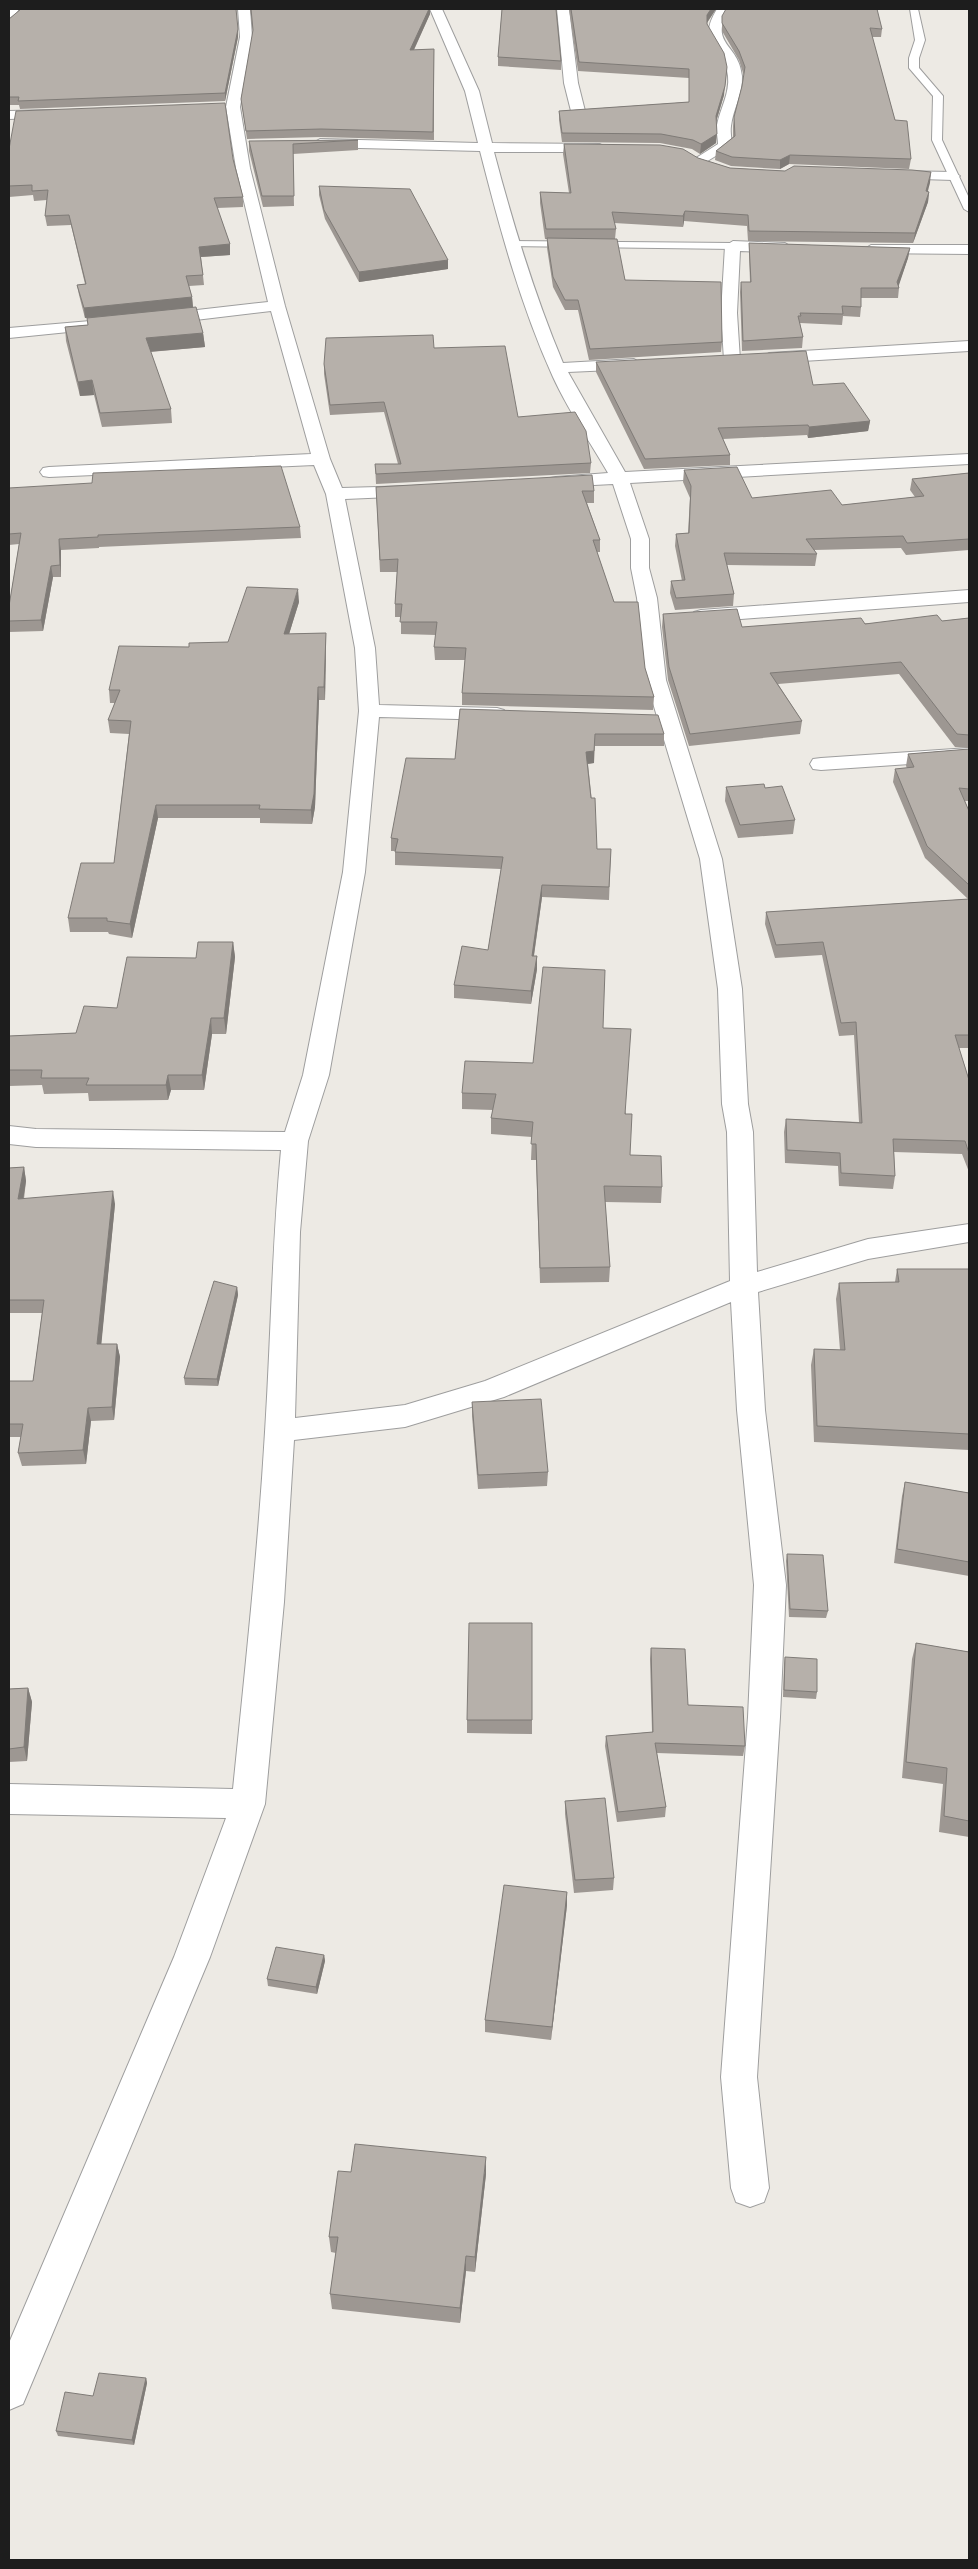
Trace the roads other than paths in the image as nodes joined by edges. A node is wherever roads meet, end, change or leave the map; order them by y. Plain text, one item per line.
1 (13, 9) edge
2 (244, 9) edge
3 (436, 9) edge
4 (563, 9) edge
5 (723, 9) edge
6 (914, 9) edge
7 (9, 16) edge
8 (578, 111) edge
9 (67, 113) edge
10 (9, 115) edge
11 (302, 144) edge
12 (487, 147) junction
13 (612, 148) edge
14 (687, 154) edge
15 (701, 161) junction
16 (720, 169) edge
17 (883, 174) edge
18 (953, 176) junction
19 (969, 209) edge
20 (511, 244) junction
21 (733, 246) junction
22 (802, 248) edge
23 (859, 250) edge
24 (969, 250) edge
25 (278, 306) junction
26 (143, 321) edge
27 (114, 324) edge
28 (9, 333) edge
29 (969, 346) edge
30 (713, 360) edge
31 (732, 360) junction
32 (655, 363) edge
33 (558, 368) junction
34 (321, 459) junction
35 (969, 459) edge
36 (49, 472) dead end
37 (619, 477) junction
38 (540, 484) edge
39 (433, 490) edge
40 (335, 494) junction
41 (969, 596) edge
42 (668, 619) junction
43 (368, 711) junction
44 (514, 715) edge
45 (969, 754) edge
46 (820, 764) dead end
47 (9, 1136) edge
48 (295, 1141) junction
49 (969, 1233) edge
50 (744, 1286) junction
51 (280, 1431) junction
52 (9, 1800) edge
53 (248, 1804) junction
54 (750, 2188) dead end
55 (9, 2390) edge

1 - 7 street
2 - 25 street
3 - 12 street
4 - 8 street
5 - 15 street
6 - 18 lane
9 - 10 street
11 - 12 street
12 - 13 street
12 - 20 street
14 - 15 street
15 - 16 street
17 - 18 street
18 - 19 lane
20 - 21 lane
20 - 33 street
21 - 22 street
21 - 31 street
23 - 24 street
25 - 26 street
25 - 34 street
27 - 28 street
29 - 31 street
30 - 31 street
32 - 33 street
33 - 37 street
34 - 36 street
34 - 40 street
35 - 37 street
37 - 38 street
37 - 42 street
39 - 40 street
40 - 43 street
41 - 42 street
42 - 50 street
43 - 44 street
43 - 48 street
45 - 46 street
47 - 48 street
48 - 51 street
49 - 50 street
50 - 51 street
50 - 54 street
51 - 53 street
52 - 53 street
53 - 55 street

